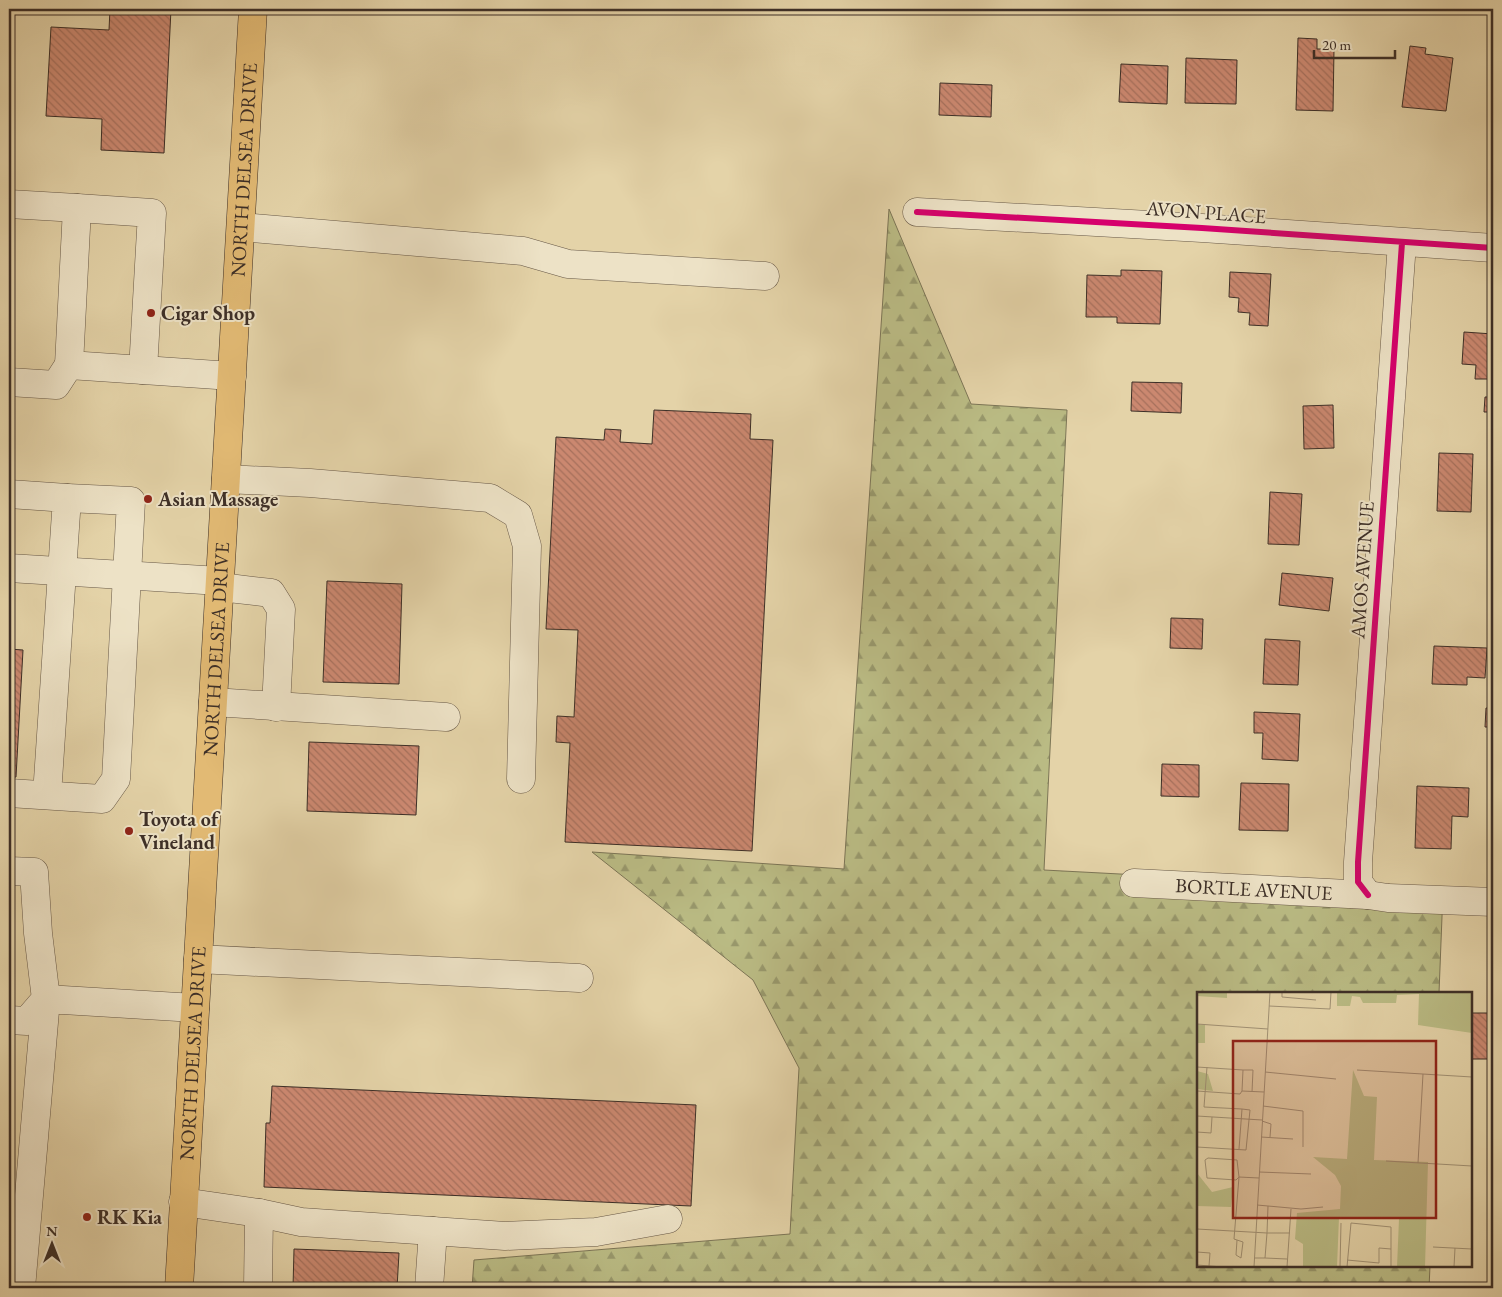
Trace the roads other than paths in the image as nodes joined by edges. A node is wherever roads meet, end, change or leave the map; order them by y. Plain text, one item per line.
1 (253, 9) edge
2 (9, 204) edge
3 (77, 208) junction
4 (917, 212) dead end
5 (241, 228) junction
6 (1402, 243) junction
7 (1493, 248) edge
8 (764, 276) dead end
9 (69, 365) junction
10 (143, 370) junction
11 (232, 376) junction
12 (9, 382) edge
13 (226, 479) junction
14 (9, 494) edge
15 (68, 498) junction
16 (9, 568) edge
17 (63, 571) junction
18 (128, 575) junction
19 (220, 584) junction
20 (213, 702) junction
21 (276, 707) junction
22 (446, 717) dead end
23 (521, 779) dead end
24 (9, 793) edge
25 (47, 795) junction
26 (9, 871) edge
27 (1134, 883) dead end
28 (1368, 895) junction
29 (1493, 902) edge
30 (198, 959) junction
31 (578, 978) dead end
32 (46, 1000) junction
33 (195, 1008) junction
34 (9, 1020) edge
35 (183, 1202) junction
36 (259, 1213) junction
37 (668, 1219) dead end
38 (432, 1231) junction
39 (21, 1288) edge
40 (179, 1288) edge
41 (258, 1288) edge
42 (428, 1288) edge

1 - 5 main road, NORTH DELSEA DRIVE
2 - 3 street
3 - 9 street
3 - 10 street
4 - 6 street, AVON PLACE
5 - 8 street
5 - 11 main road, NORTH DELSEA DRIVE
6 - 7 street, AVON PLACE
6 - 28 street, AMOS AVENUE
9 - 10 street
9 - 12 street
10 - 11 street
11 - 13 main road, NORTH DELSEA DRIVE
13 - 19 main road, NORTH DELSEA DRIVE
13 - 23 street
14 - 15 street
15 - 17 street
15 - 18 street
16 - 17 street
17 - 18 street
17 - 25 street
18 - 19 street
18 - 25 street
19 - 20 main road, NORTH DELSEA DRIVE
19 - 21 street
20 - 21 street
20 - 30 main road, NORTH DELSEA DRIVE
21 - 22 street
24 - 25 street
26 - 32 street
27 - 28 street, BORTLE AVENUE
28 - 29 street, BORTLE AVENUE
30 - 31 street
30 - 33 main road, NORTH DELSEA DRIVE
32 - 33 street
32 - 34 street
32 - 39 street
33 - 35 main road, NORTH DELSEA DRIVE
35 - 36 street
35 - 40 main road, NORTH DELSEA DRIVE
36 - 38 street
36 - 41 street
37 - 38 street
38 - 42 street

